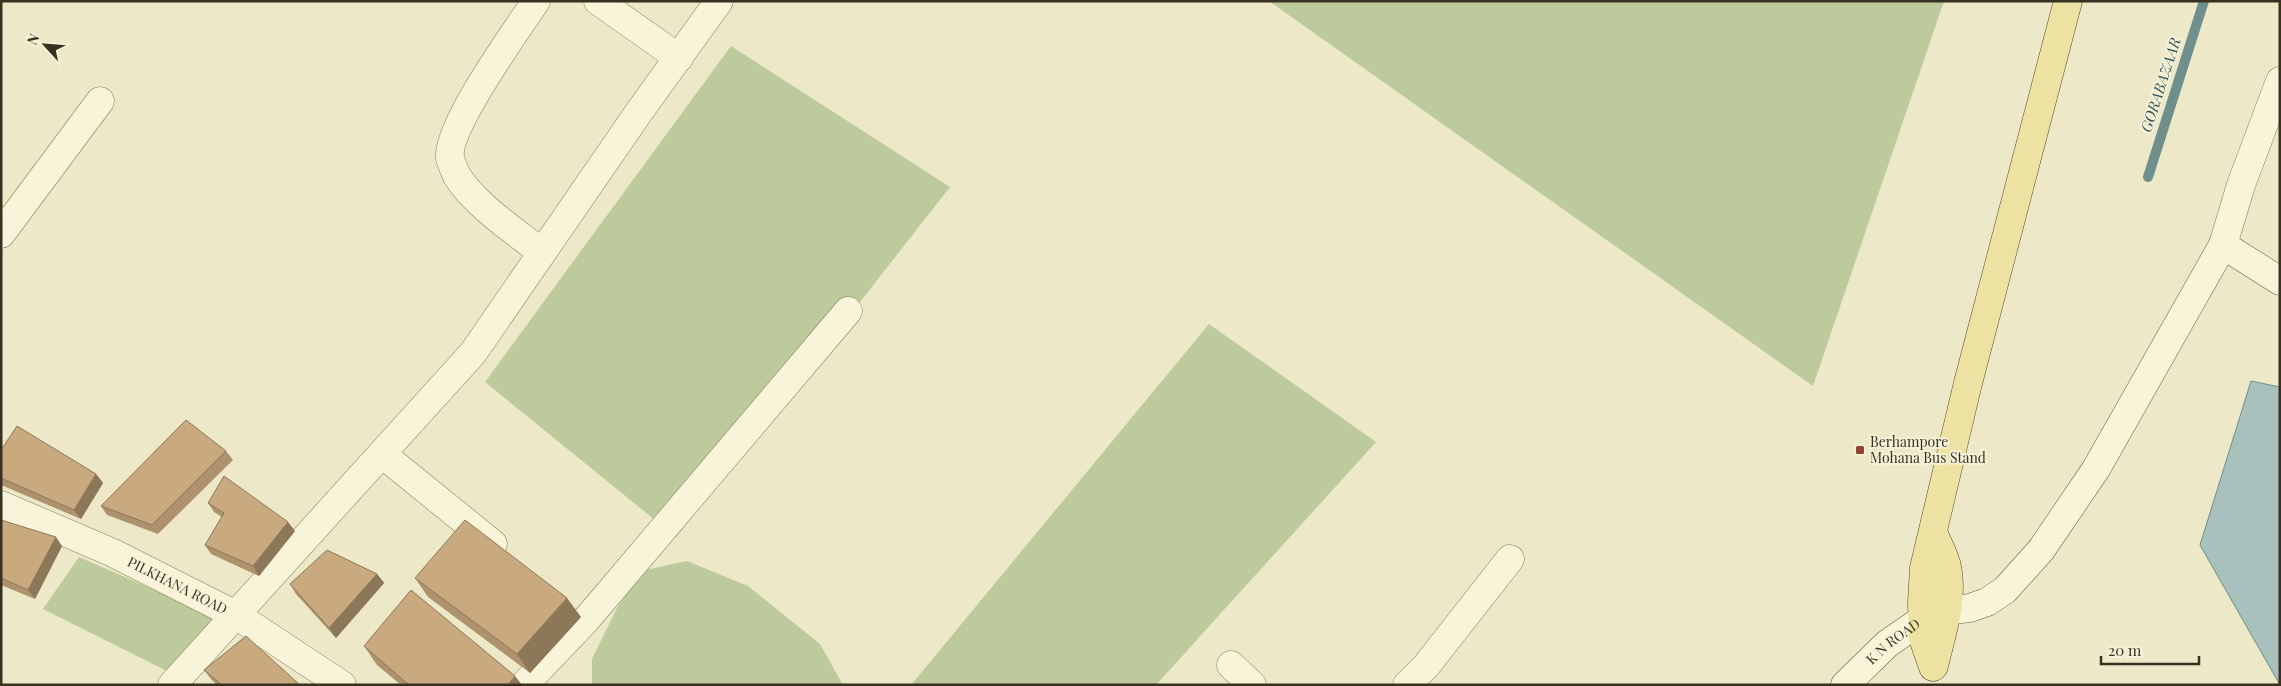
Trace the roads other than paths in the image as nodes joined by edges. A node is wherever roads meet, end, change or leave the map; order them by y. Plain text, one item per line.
1 (536, 1) edge
2 (598, 1) edge
3 (719, 1) edge
4 (2068, 1) edge
5 (679, 58) junction
6 (2280, 81) edge
7 (100, 101) dead end
8 (1, 234) edge
9 (2223, 245) junction
10 (542, 253) junction
11 (2280, 281) edge
12 (848, 311) dead end
13 (382, 454) junction
14 (1, 505) edge
15 (510, 558) edge
16 (1510, 559) dead end
17 (563, 601) edge
18 (236, 615) junction
19 (1935, 615) junction
20 (586, 620) junction
21 (1231, 665) dead end
22 (1933, 676) edge
23 (172, 685) edge
24 (342, 685) edge
25 (524, 685) edge
26 (1252, 685) edge
27 (1407, 685) edge
28 (1845, 685) edge

1 - 10 street
2 - 5 street
3 - 5 street
4 - 19 main road
5 - 10 street
6 - 9 street
7 - 8 street
9 - 11 street
9 - 19 street
10 - 13 street
12 - 20 street
13 - 15 street
13 - 18 street
14 - 18 street, PILKHANA ROAD
16 - 27 street
17 - 20 street
18 - 23 street
18 - 24 street, PILKHANA ROAD
19 - 22 main road
19 - 28 street, K N ROAD
20 - 25 street
21 - 26 street

